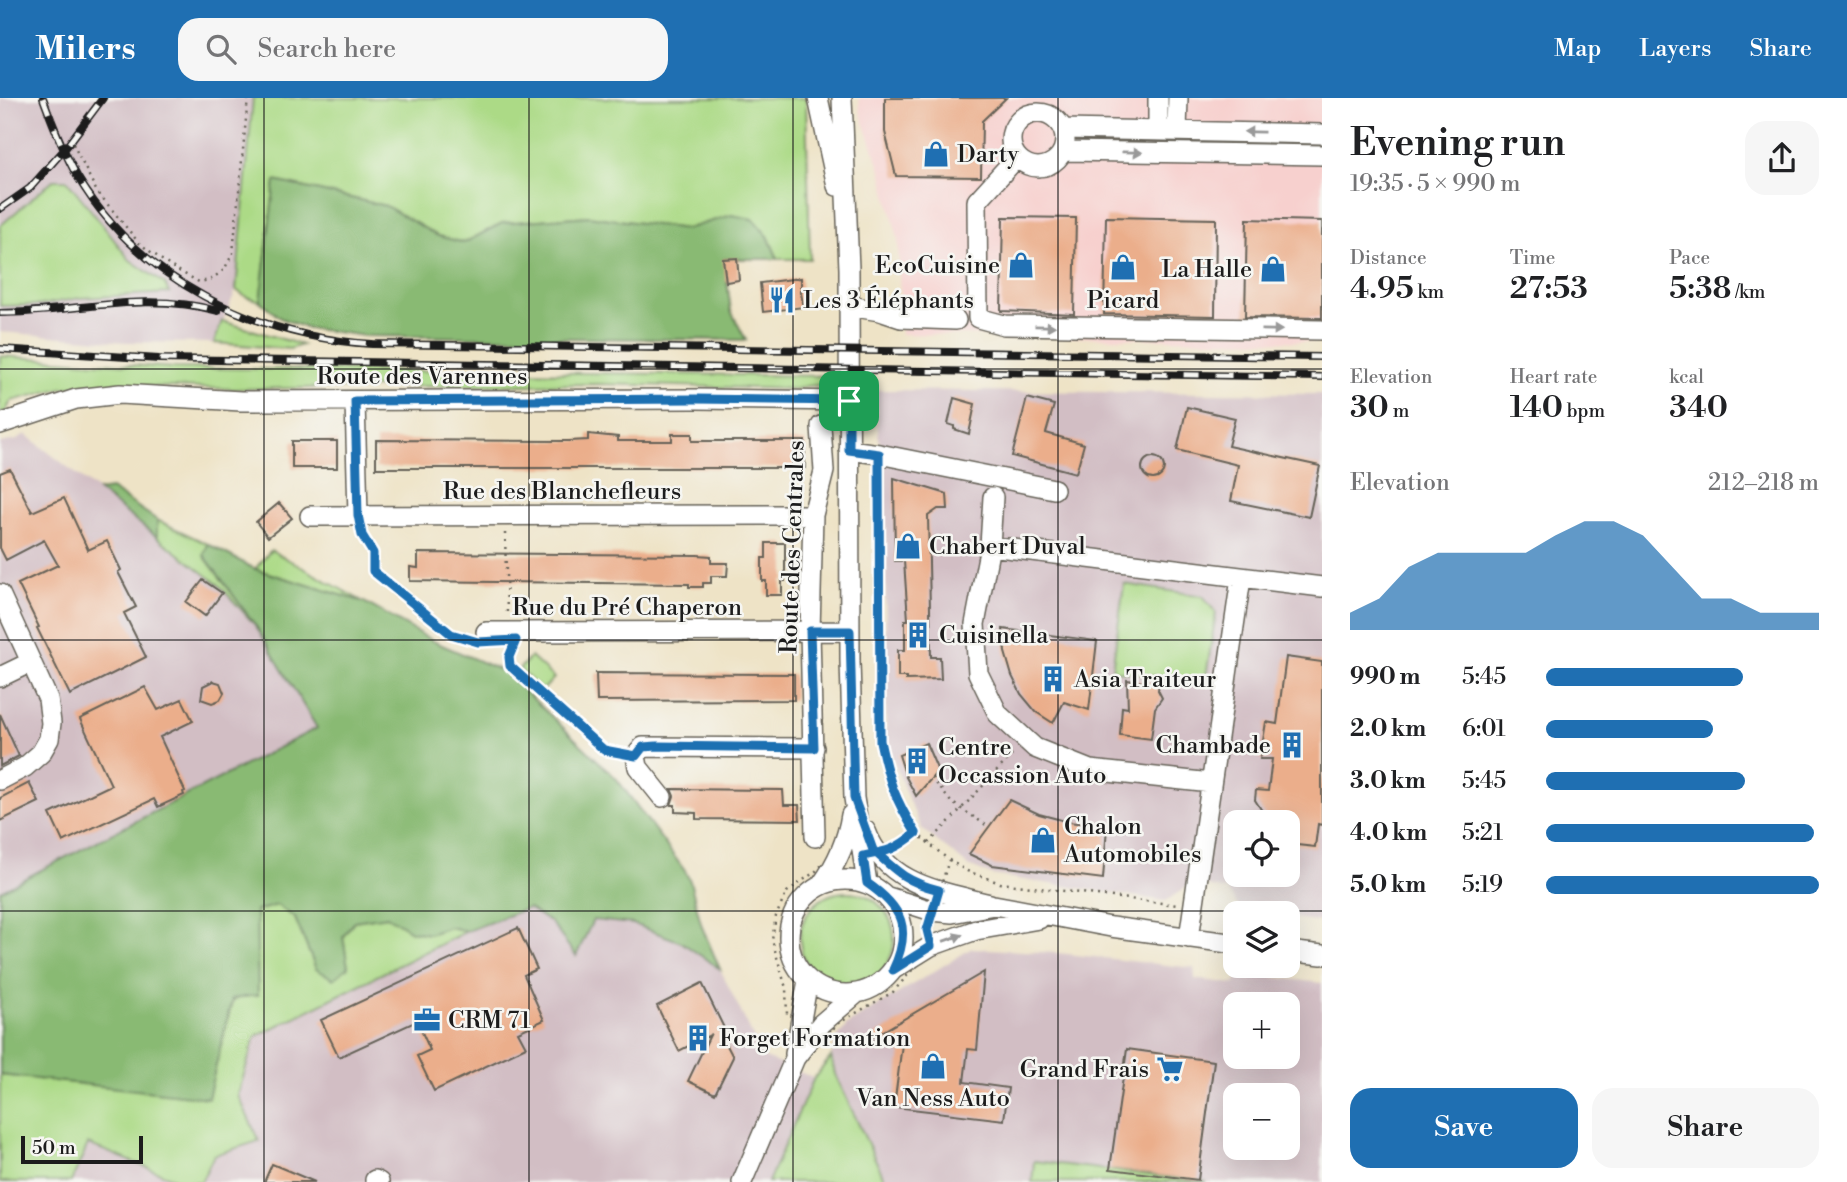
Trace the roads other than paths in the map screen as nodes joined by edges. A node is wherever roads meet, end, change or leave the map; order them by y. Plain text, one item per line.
1 (818, 98) edge
2 (842, 98) edge
3 (1158, 98) edge
4 (1178, 98) edge
5 (1063, 128) junction
6 (1168, 131) junction
7 (1322, 134) edge
8 (1064, 151) junction
9 (1322, 155) edge
10 (1017, 157) junction
11 (848, 239) junction
12 (849, 306) junction
13 (956, 320) dead end
14 (1322, 330) edge
15 (355, 401) junction
16 (849, 401) junction
17 (0, 424) edge
18 (821, 426) dead end
19 (849, 450) junction
20 (1054, 489) dead end
21 (993, 497) dead end
22 (358, 515) junction
23 (813, 515) junction
24 (310, 516) dead end
25 (990, 545) junction
26 (1241, 578) junction
27 (1322, 587) edge
28 (0, 594) edge
29 (810, 631) junction
30 (850, 631) junction
31 (482, 637) road end
32 (31, 662) junction
33 (0, 677) edge
34 (814, 748) junction
35 (0, 780) edge
36 (1211, 783) junction
37 (662, 797) dead end
38 (854, 798) junction
39 (815, 837) dead end
40 (870, 855) junction
41 (867, 883) junction
42 (822, 884) junction
43 (888, 897) junction
44 (994, 905) junction
45 (1052, 917) junction
46 (1189, 938) junction
47 (1223, 942) edge
48 (1300, 952) edge
49 (1322, 955) edge
50 (893, 970) junction
51 (808, 980) junction
52 (857, 993) junction
53 (795, 1058) junction
54 (742, 1182) edge

1 - 11 street
2 - 11 street
3 - 6 street
4 - 6 street
5 - 6 street
5 - 8 street
5 - 10 street
7 -> 6 street
8 -> 9 street
8 - 10 street
10 -> 14 street
11 - 12 street
12 - 13 street
12 - 16 street
15 - 16 street, Route des Varennes
15 - 17 street, Route des Varennes
15 - 22 street
16 - 19 street
18 - 23 street, Route des Centrales
19 - 20 street
19 - 30 street
21 - 25 street
22 - 23 street, Rue des Blanchefleurs
22 - 24 street, Rue des Blanchefleurs
23 - 29 street, Route des Centrales
25 - 26 street
25 - 36 street
26 - 27 street
26 - 36 street
28 - 32 street
29 - 30 street, Rue du Pré Chaperon
29 - 31 street, Rue du Pré Chaperon
29 - 34 street, Route des Centrales
30 - 38 street
32 - 33 street
32 - 35 street
34 - 37 street
34 - 39 street, Route des Centrales
36 - 46 street
38 - 40 street
38 - 42 street
40 - 41 street
40 - 44 street
41 - 42 street
41 - 43 street
42 - 51 street
43 - 44 street
43 - 50 street
44 - 45 street
45 - 46 street
50 -> 45 street
46 - 47 street
48 - 49 street
50 - 52 street
51 - 52 street
51 - 53 street
52 - 53 street
53 - 54 street

